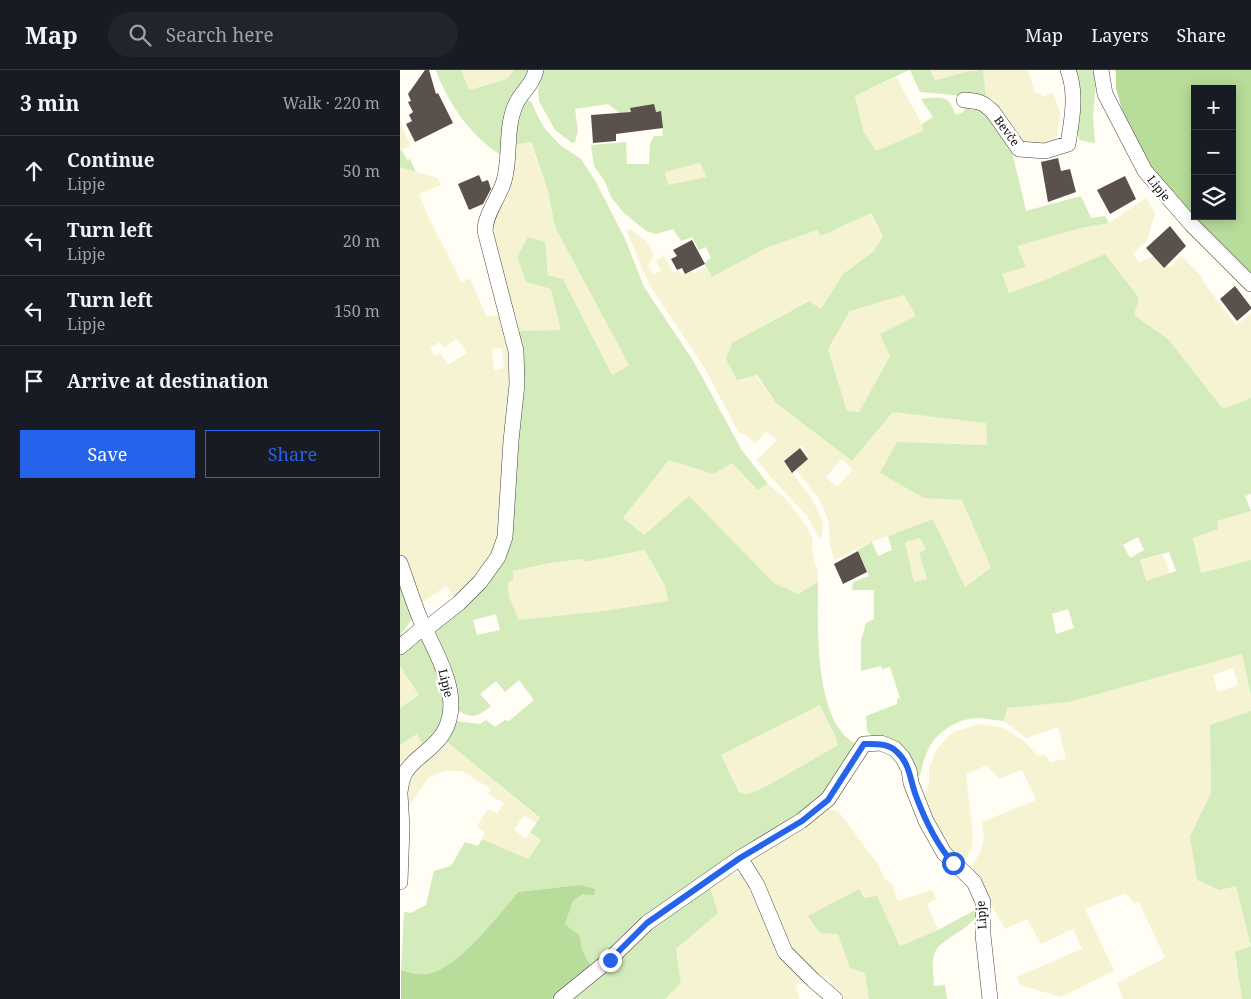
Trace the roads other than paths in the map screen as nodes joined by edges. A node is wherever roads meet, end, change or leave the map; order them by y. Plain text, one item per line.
1 (536, 70) edge
2 (1068, 70) edge
3 (1101, 70) edge
4 (964, 100) dead end
5 (1251, 284) edge
6 (400, 563) edge
7 (424, 625) junction
8 (400, 647) edge
9 (400, 793) edge
10 (740, 858) junction
11 (400, 882) edge
12 (561, 999) edge
13 (835, 999) edge
14 (990, 999) edge

1 - 7 street
2 - 4 street, Bevče
3 - 5 street, Lipje
6 - 7 street, Lipje
7 - 8 street
7 - 9 street, Lipje
9 - 11 street, Lipje
10 - 12 street, Lipje
10 - 13 street
10 - 14 street, Lipje

